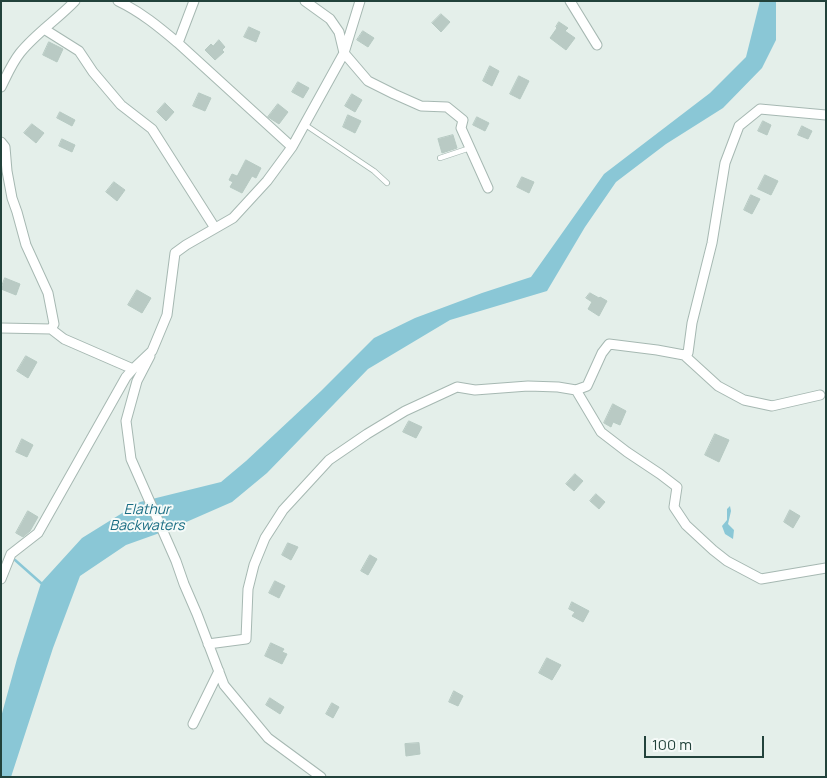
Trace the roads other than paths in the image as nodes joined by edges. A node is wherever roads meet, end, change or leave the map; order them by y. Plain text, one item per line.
1 (75, 1) edge
2 (118, 1) edge
3 (194, 1) edge
4 (305, 1) edge
5 (360, 1) edge
6 (570, 1) edge
7 (44, 29) junction
8 (178, 43) junction
9 (597, 45) dead end
10 (344, 53) junction
11 (1, 87) edge
12 (826, 115) edge
13 (304, 124) junction
14 (1, 142) edge
15 (292, 148) junction
16 (470, 148) junction
17 (440, 158) dead end
18 (5, 181) edge
19 (387, 183) dead end
20 (488, 188) dead end
21 (215, 228) junction
22 (52, 327) junction
23 (1, 328) edge
24 (152, 351) junction
25 (684, 355) junction
26 (133, 368) junction
27 (576, 390) junction
28 (820, 396) dead end
29 (826, 568) edge
30 (1, 579) edge
31 (208, 644) junction
32 (219, 671) junction
33 (193, 724) dead end
34 (321, 777) edge

1 - 7 street
2 - 8 street
3 - 8 street
4 - 10 street
5 - 10 street
6 - 9 street
7 - 11 street
7 - 21 street
8 - 15 street
10 - 13 street
10 - 16 street
12 - 25 street
13 - 15 street
13 - 19 lane
14 - 18 street
15 - 21 street
16 - 17 lane
16 - 20 street
18 - 22 street
21 - 24 street
22 - 23 street
22 - 26 street
24 - 26 street
24 - 31 street
25 - 27 street
25 - 28 street
26 - 30 street
27 - 29 street
27 - 31 street
31 - 32 street
32 - 33 street
32 - 34 street

